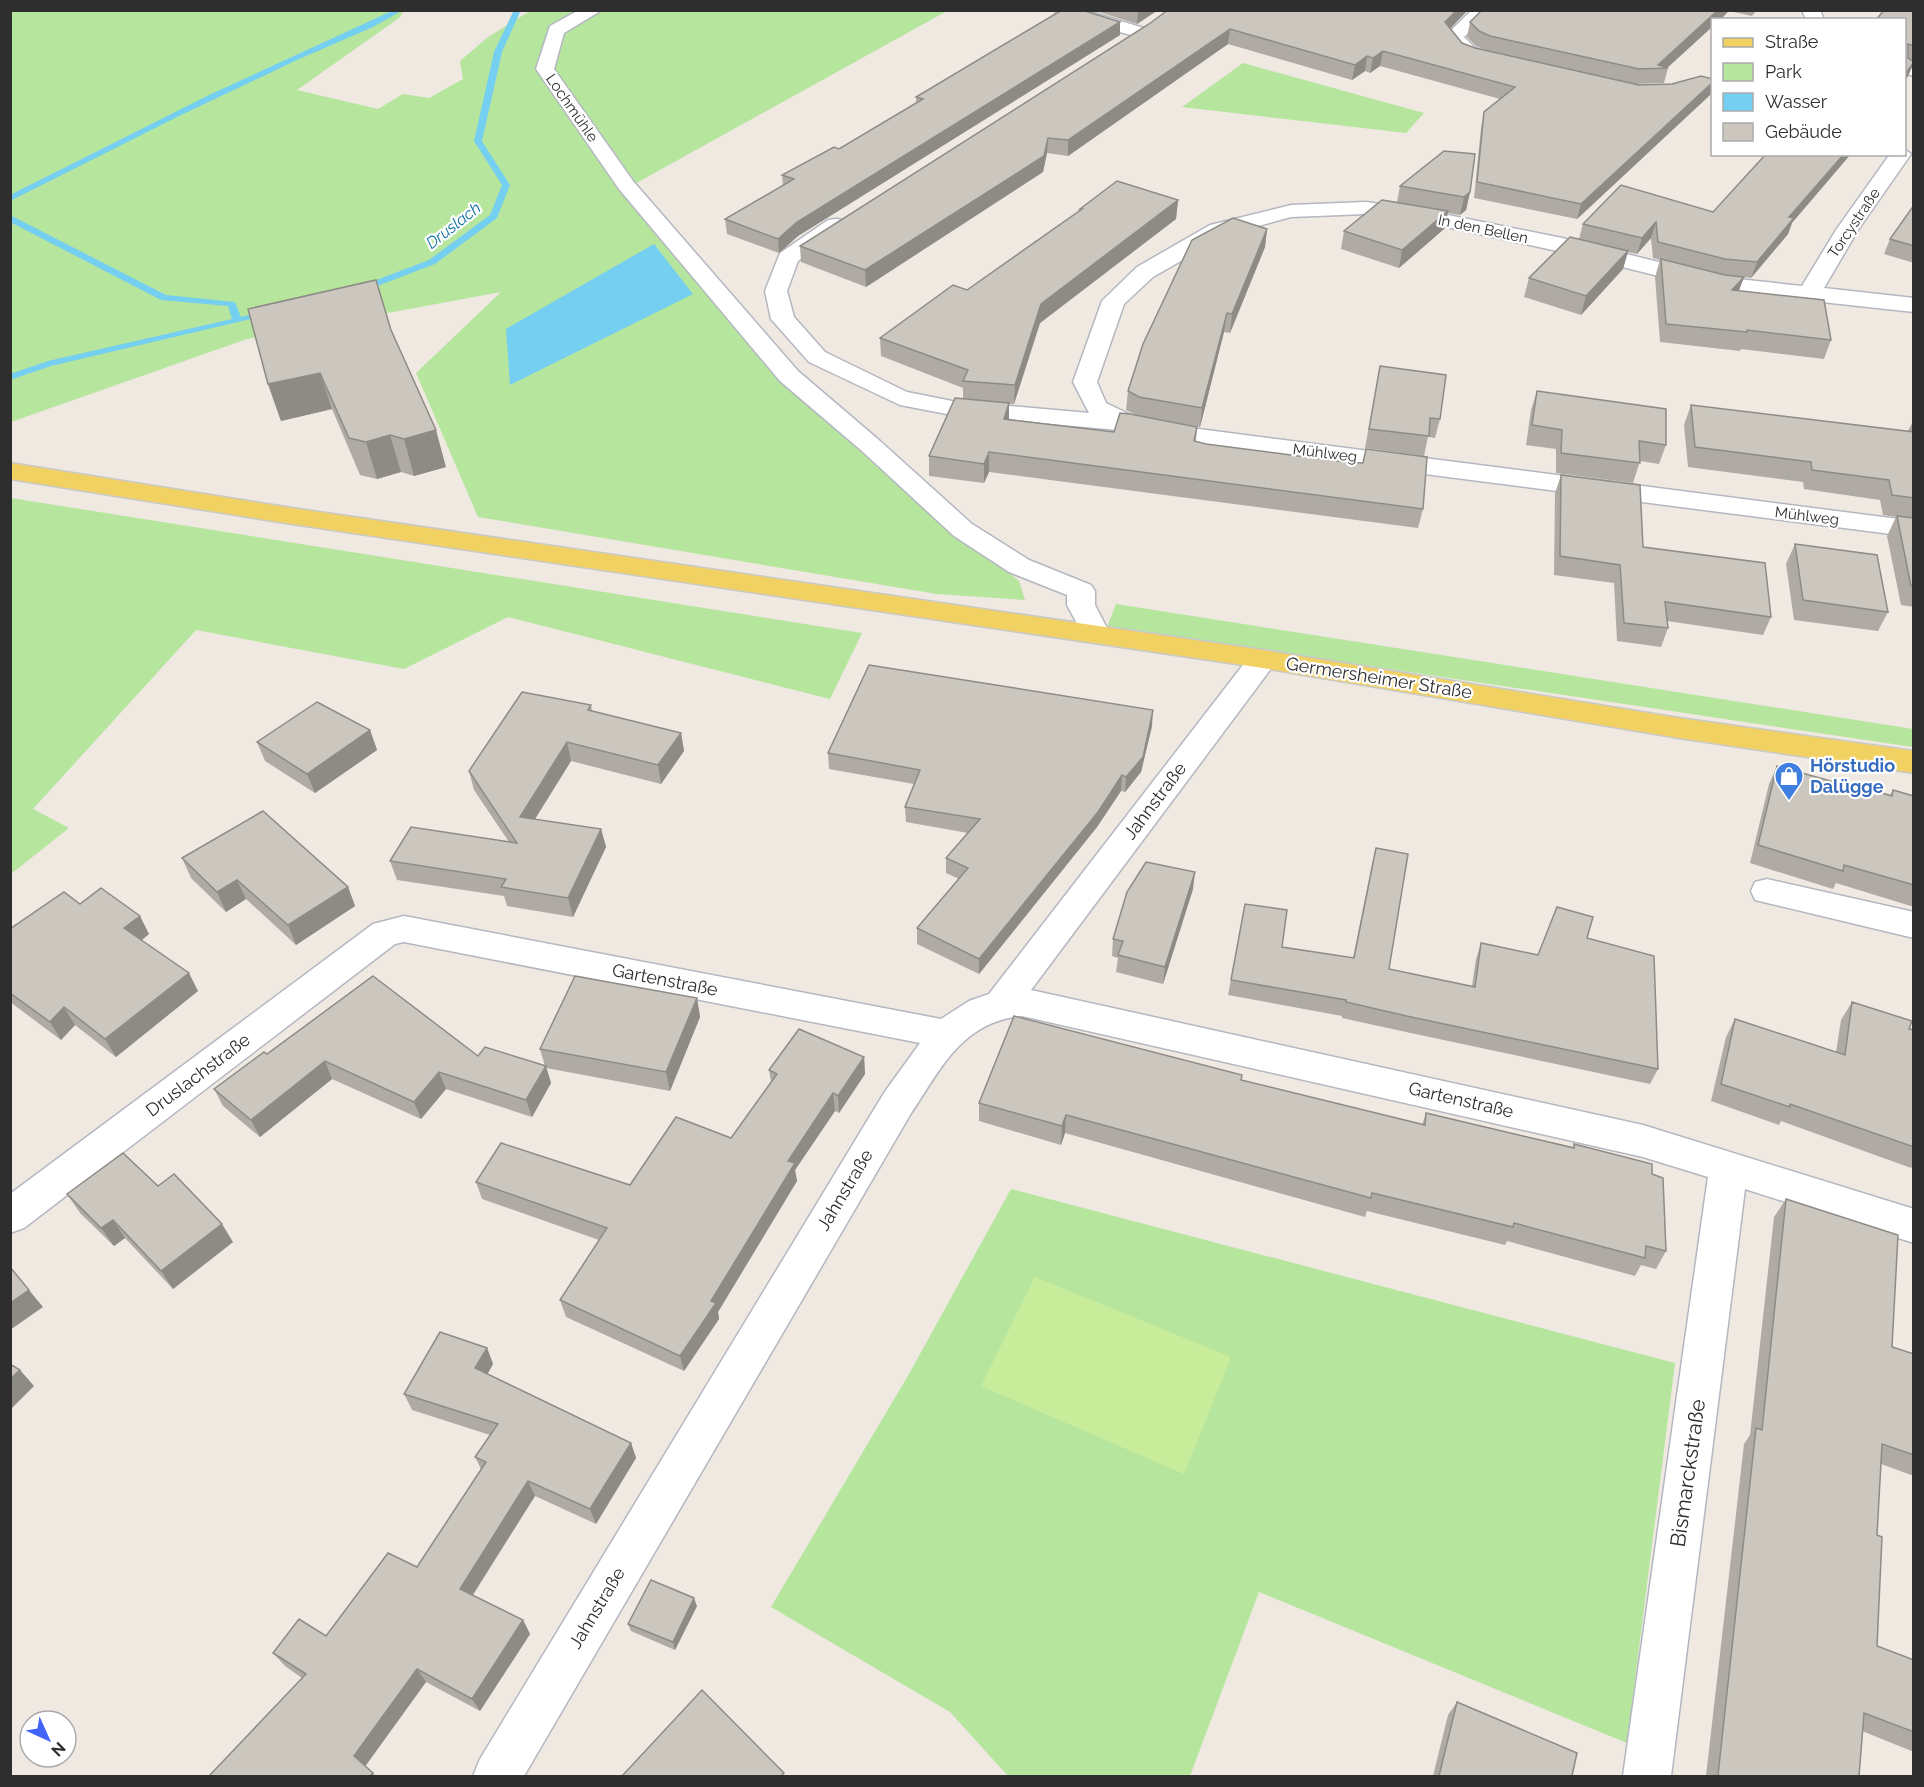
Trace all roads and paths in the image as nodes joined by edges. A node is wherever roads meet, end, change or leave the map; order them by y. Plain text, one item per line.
1 (593, 10) edge
2 (1063, 10) edge
3 (1483, 10) edge
4 (1121, 45) edge
5 (1502, 62) edge
6 (1900, 156) edge
7 (848, 218) edge
8 (1809, 294) junction
9 (1914, 305) edge
10 (1129, 424) junction
11 (14, 471) edge
12 (1914, 529) edge
13 (1096, 634) junction
14 (1263, 659) junction
15 (1914, 762) edge
16 (1767, 891) dead end
17 (1914, 925) edge
18 (385, 933) joint
19 (1001, 1004) junction
20 (946, 1034) junction
21 (1728, 1170) junction
22 (10, 1216) edge
23 (1914, 1226) edge
24 (497, 1776) edge
25 (1647, 1776) edge

1 - 13 street, Lochmühle
2 - 4 street
3 - 5 street
6 - 8 street, Torcystraße
7 - 10 street, Mühlweg
8 - 9 street, In den Bellen
8 - 10 street, In den Bellen
10 - 12 street, Mühlweg
11 - 13 main road, Germersheimer Straße
13 - 14 main road, Germersheimer Straße
14 - 15 main road, Germersheimer Straße
14 - 19 street, Jahnstraße
16 - 17 street
18 - 20 street, Gartenstraße
18 - 22 street, Druslachstraße
19 - 20 street, Jahnstraße
19 - 21 street, Gartenstraße
20 - 24 street, Jahnstraße
21 - 23 street, Gartenstraße
21 - 25 street, Bismarckstraße

